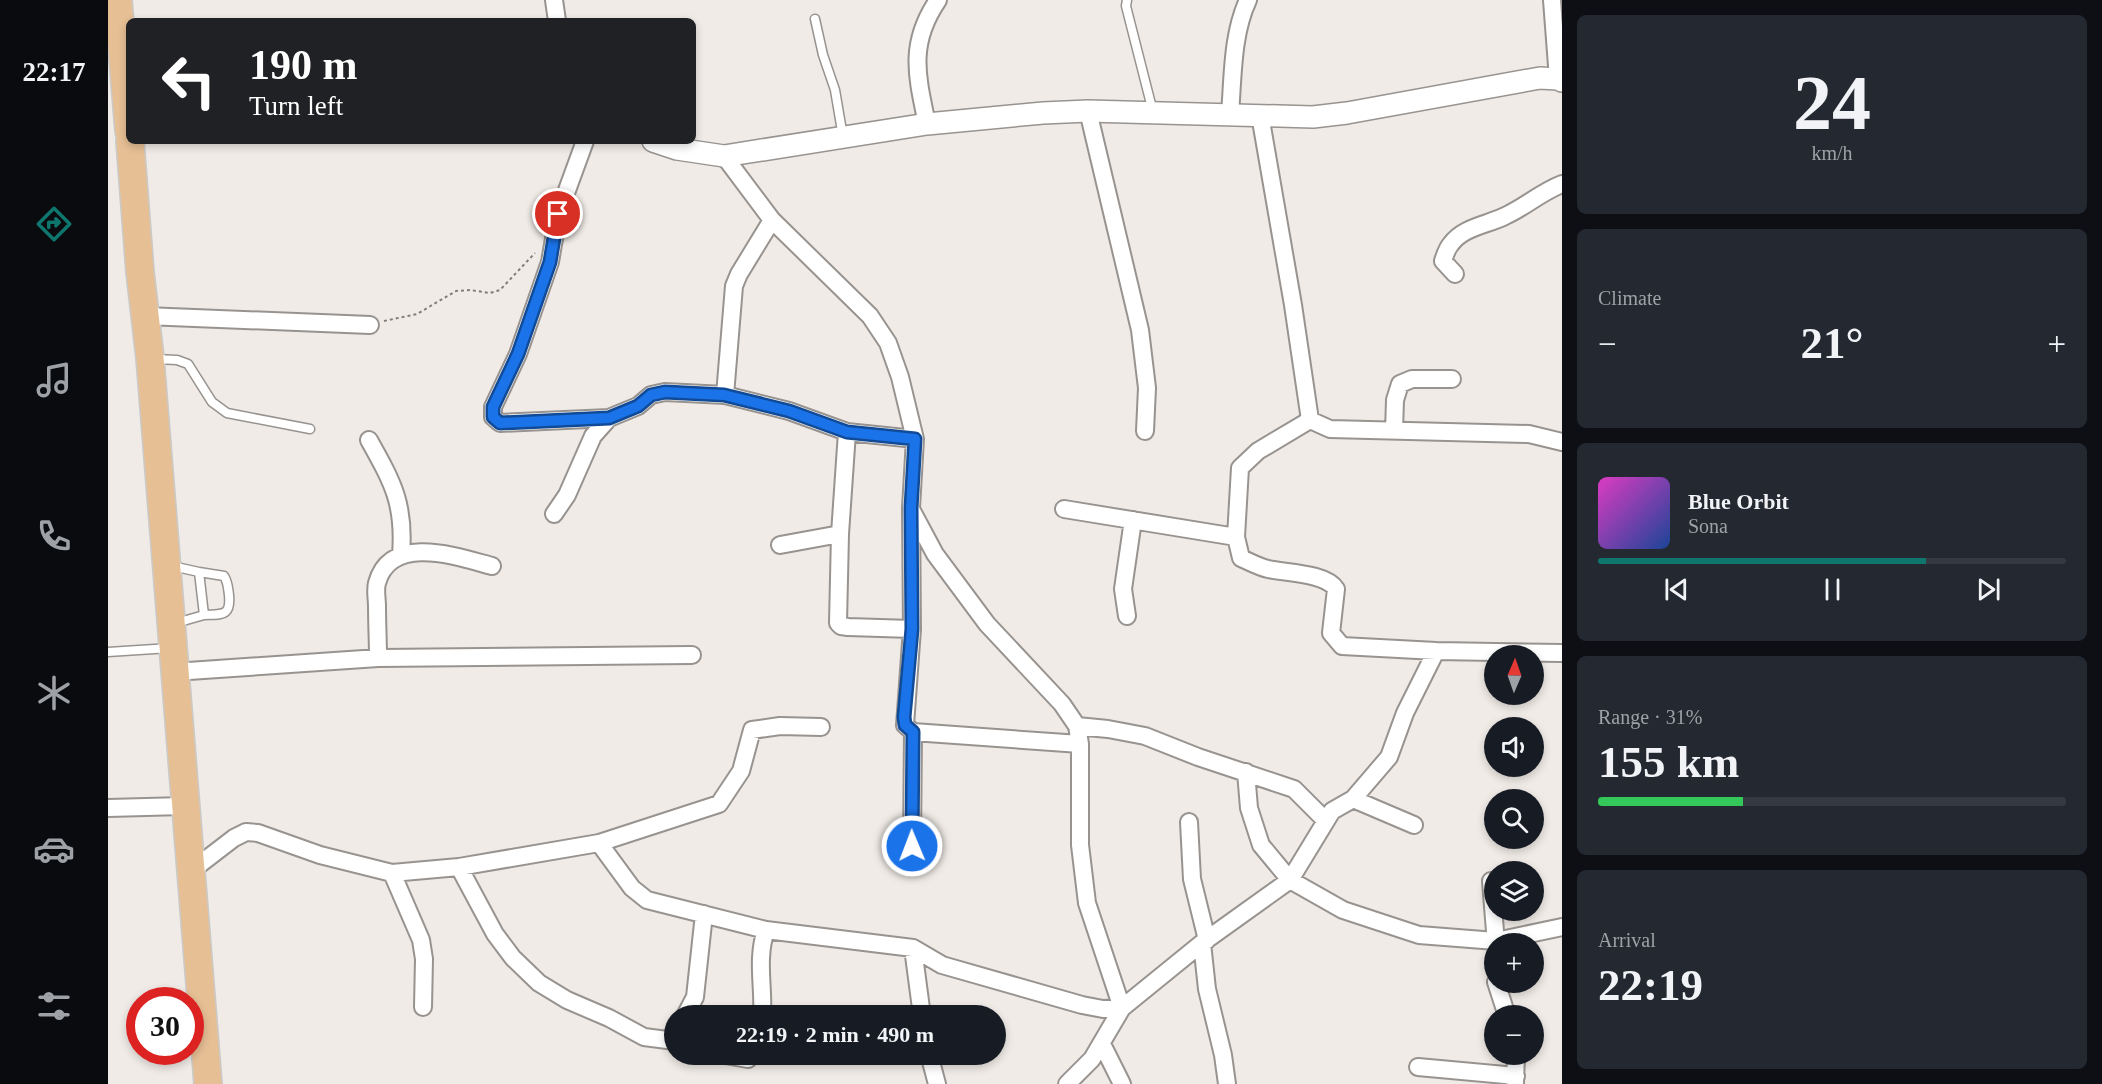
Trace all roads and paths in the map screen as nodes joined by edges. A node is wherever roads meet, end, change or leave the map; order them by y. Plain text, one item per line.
1 (118, 0) edge
2 (554, 0) edge
3 (938, 0) edge
4 (1126, 0) edge
5 (1248, 0) edge
6 (1552, 0) edge
7 (557, 18) edge
8 (815, 19) dead end
9 (1560, 80) edge
10 (126, 87) edge
11 (1088, 111) junction
12 (1153, 112) junction
13 (1230, 114) junction
14 (1260, 115) junction
15 (927, 124) junction
16 (843, 138) junction
17 (130, 144) edge
18 (584, 144) edge
19 (662, 144) edge
20 (724, 156) junction
21 (1562, 184) edge
22 (772, 220) junction
23 (555, 231) junction
24 (1455, 273) dead end
25 (145, 316) junction
26 (370, 325) joint
27 (150, 358) junction
28 (1452, 379) dead end
29 (724, 395) junction
30 (609, 418) junction
31 (1310, 420) junction
32 (310, 429) dead end
33 (1145, 431) dead end
34 (847, 432) junction
35 (1394, 432) junction
36 (915, 439) junction
37 (369, 440) dead end
38 (1562, 442) edge
39 (911, 508) junction
40 (1064, 510) dead end
41 (554, 514) dead end
42 (1133, 520) junction
43 (840, 534) junction
44 (1236, 537) junction
45 (780, 545) dead end
46 (400, 555) junction
47 (165, 565) junction
48 (492, 566) dead end
49 (199, 572) junction
50 (204, 615) junction
51 (1127, 616) dead end
52 (912, 629) junction
53 (172, 648) junction
54 (1436, 651) junction
55 (108, 652) edge
56 (1562, 653) edge
57 (692, 655) dead end
58 (378, 658) junction
59 (1077, 726) junction
60 (821, 727) dead end
61 (913, 732) junction
62 (1080, 744) junction
63 (1246, 771) junction
64 (1353, 799) junction
65 (184, 806) junction
66 (108, 808) edge
67 (1326, 820) junction
68 (1189, 822) dead end
69 (1414, 825) dead end
70 (599, 843) junction
71 (912, 846) dead end
72 (459, 867) junction
73 (191, 871) junction
74 (392, 873) junction
75 (1290, 880) junction
76 (704, 914) junction
77 (1562, 927) edge
78 (766, 930) junction
79 (1536, 933) edge
80 (1204, 941) junction
81 (1484, 941) edge
82 (913, 948) junction
83 (691, 1005) edge
84 (763, 1005) edge
85 (921, 1005) edge
86 (423, 1007) dead end
87 (1122, 1008) junction
88 (664, 1040) edge
89 (1102, 1044) junction
90 (932, 1065) edge
91 (1516, 1065) edge
92 (1418, 1067) dead end
93 (1515, 1080) edge
94 (208, 1084) edge
95 (937, 1084) edge
96 (1067, 1084) edge
97 (1122, 1084) edge
98 (1227, 1084) edge

1 - 10 main road
2 - 7 street
3 - 15 street
4 - 12 lane
5 - 13 street
6 - 9 street
8 - 16 lane
9 - 14 street
11 - 12 street
11 - 15 street
11 - 33 street
12 - 13 street
13 - 14 street
14 - 31 street
15 - 16 street
16 - 20 street
17 - 25 main road
18 - 23 street
19 - 20 street
20 - 22 street
21 - 24 street
22 - 29 street
22 - 36 street
23 - 26 path
23 - 30 street
25 - 26 street
25 - 27 main road
27 - 32 lane
27 - 47 main road
28 - 35 street
29 - 30 street
29 - 34 street
30 - 41 street
31 - 35 street
31 - 44 street
34 - 36 street
34 - 43 street
35 - 38 street
36 - 39 street
37 - 46 street
39 - 52 street
39 - 59 street
40 - 42 street
42 - 44 street
42 - 51 street
43 - 45 street
43 - 52 street
44 - 54 street
46 - 48 street
46 - 58 street
47 - 49 lane
47 - 53 main road
49 - 50 lane
49 - 50 lane
50 - 53 lane
52 - 61 street
53 - 55 lane
53 - 58 street
53 - 65 main road
54 - 56 street
54 - 64 street
57 - 58 street
59 - 62 street
59 - 63 street
60 - 70 street
61 - 62 street
61 - 71 street
62 - 87 street
63 - 67 street
63 - 75 street
64 - 67 street
64 - 69 street
65 - 66 street
65 - 73 main road
67 - 75 street
68 - 80 street
70 - 72 street
70 - 76 street
72 - 74 street
72 - 88 street
73 - 74 street
73 - 94 main road
74 - 86 street
75 - 80 street
75 - 81 street
76 - 78 street
76 - 83 street
77 - 79 street
78 - 82 street
78 - 84 street
80 - 87 street
80 - 98 street
82 - 85 street
82 - 87 street
87 - 89 street
89 - 96 street
89 - 97 street
90 - 95 street
91 - 93 street
92 - 93 street

